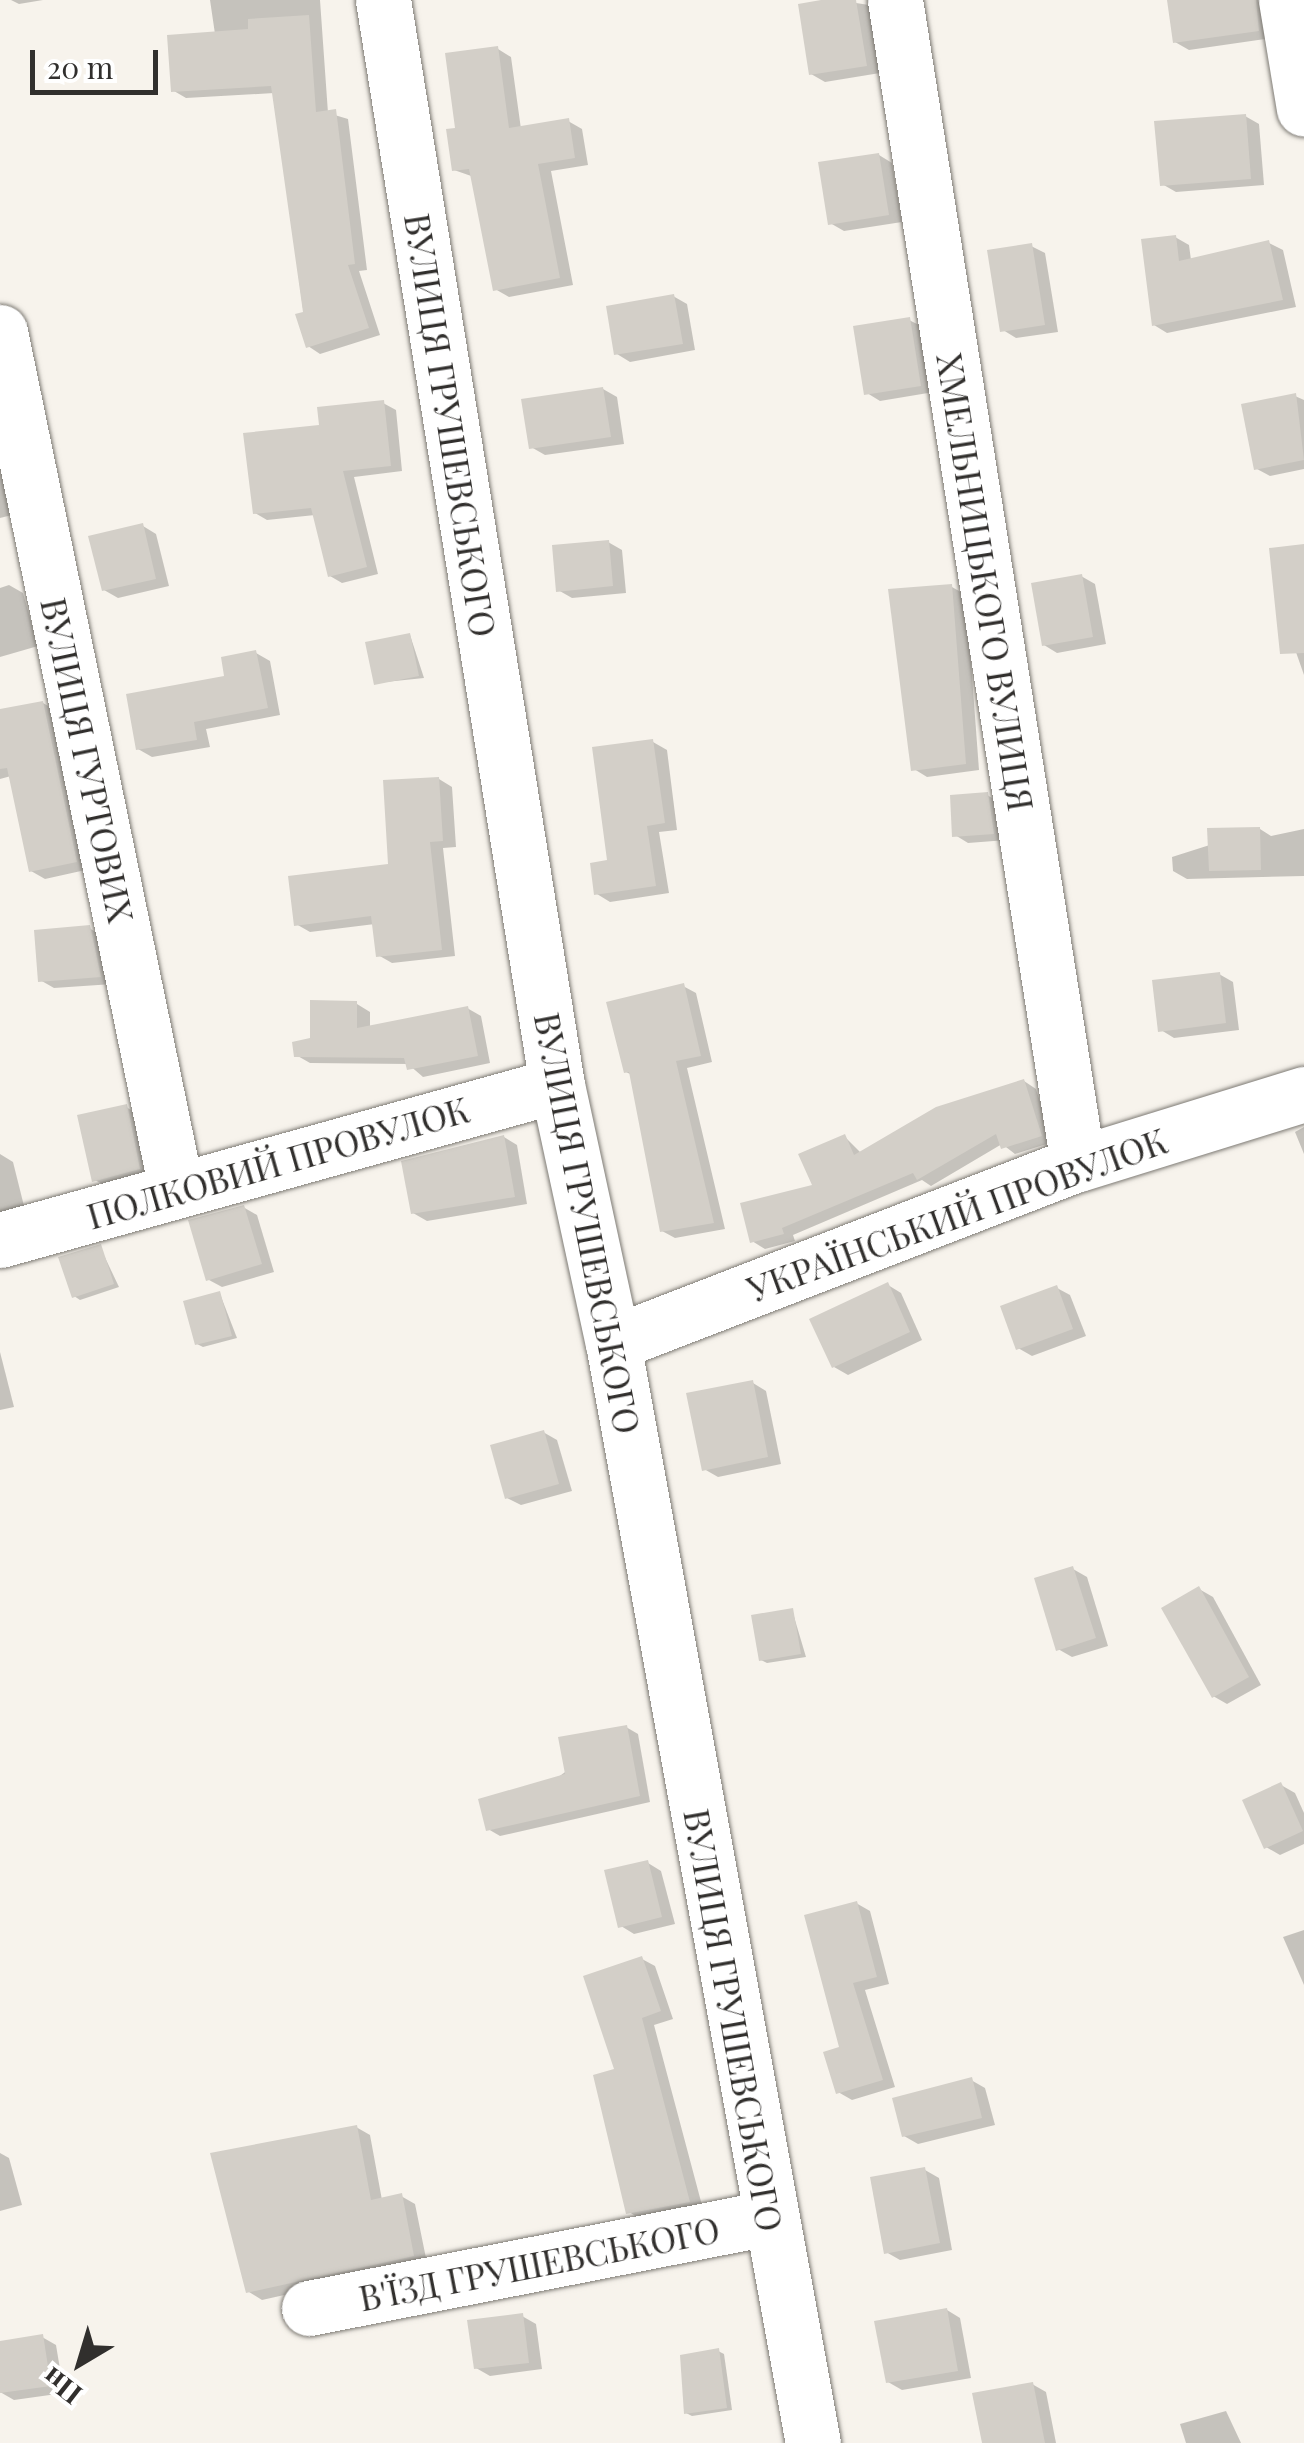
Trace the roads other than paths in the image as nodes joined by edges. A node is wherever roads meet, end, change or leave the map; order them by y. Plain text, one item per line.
1 (383, 0) edge
2 (894, 0) edge
3 (1286, 0) edge
4 (1304, 109) edge
5 (0, 332) edge
6 (557, 1084) junction
7 (1304, 1094) edge
8 (1078, 1164) junction
9 (176, 1189) junction
10 (0, 1240) edge
11 (614, 1343) junction
12 (769, 2218) junction
13 (309, 2308) dead end
14 (813, 2443) edge

1 - 6 street, ВУЛИЦЯ ГРУШЕВСЬКОГО
2 - 8 street, ХМЕЛЬНИЦЬКОГО ВУЛИЦЯ
3 - 4 street
5 - 9 street, ВУЛИЦЯ ГУРТОВИХ
6 - 9 street, ПОЛКОВИЙ ПРОВУЛОК
6 - 11 street, ВУЛИЦЯ ГРУШЕВСЬКОГО
7 - 8 street, УКРАЇНСЬКИЙ ПРОВУЛОК
8 - 11 street, УКРАЇНСЬКИЙ ПРОВУЛОК
9 - 10 street, ПОЛКОВИЙ ПРОВУЛОК
11 - 12 street, ВУЛИЦЯ ГРУШЕВСЬКОГО
12 - 13 street, В'ЇЗД ГРУШЕВСЬКОГО
12 - 14 street, ВУЛИЦЯ ГРУШЕВСЬКОГО

